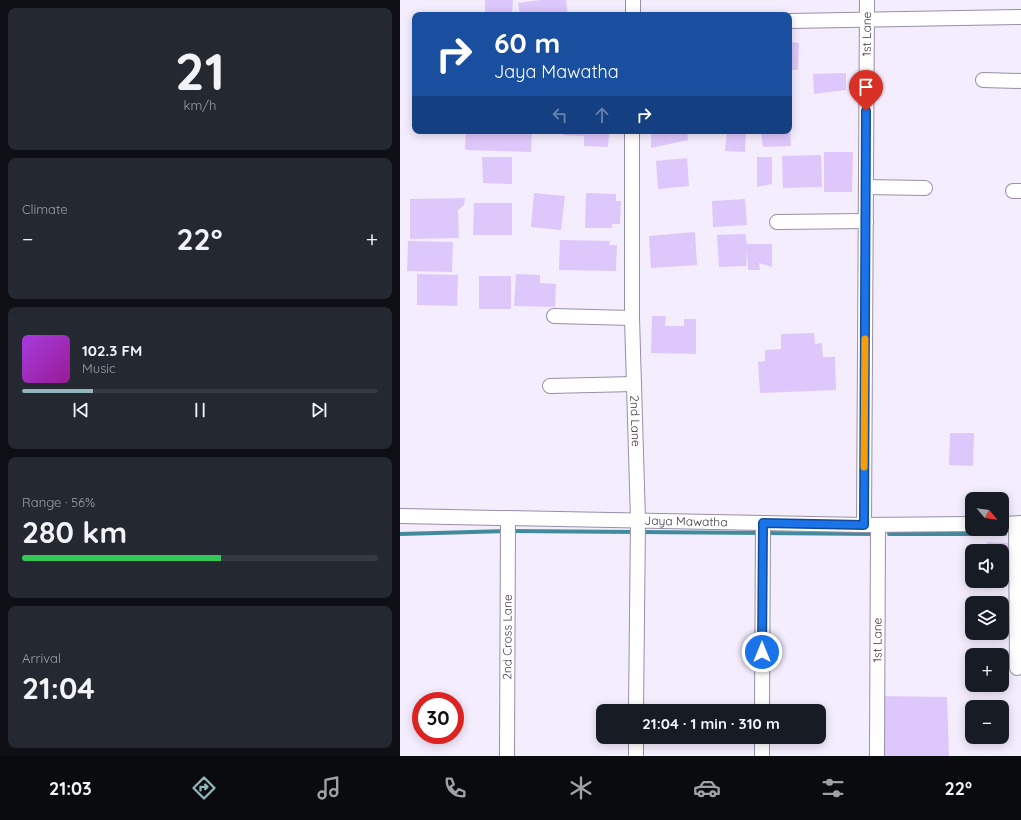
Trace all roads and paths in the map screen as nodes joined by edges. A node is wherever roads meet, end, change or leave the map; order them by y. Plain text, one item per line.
1 (632, 0) edge
2 (867, 0) edge
3 (632, 12) edge
4 (1021, 17) edge
5 (867, 21) junction
6 (792, 22) edge
7 (983, 80) dead end
8 (1021, 81) edge
9 (632, 134) edge
10 (866, 186) junction
11 (925, 188) dead end
12 (866, 221) junction
13 (777, 222) dead end
14 (554, 316) dead end
15 (632, 318) junction
16 (634, 384) junction
17 (550, 386) dead end
18 (400, 516) edge
19 (508, 518) junction
20 (638, 520) junction
21 (763, 523) junction
22 (965, 524) edge
23 (1013, 524) edge
24 (871, 525) junction
25 (1017, 668) dead end
26 (636, 704) edge
27 (762, 704) edge
28 (636, 744) edge
29 (762, 744) edge
30 (507, 756) edge
31 (636, 756) edge
32 (762, 756) edge
33 (877, 756) edge

1 - 3 street
2 - 5 street, 1st Lane
4 - 5 street
5 - 6 street
5 - 10 street, 1st Lane
7 - 8 street
9 - 15 street, 2nd Lane
10 - 11 street
10 - 12 street, 1st Lane
12 - 13 street
12 - 24 street, 1st Lane
14 - 15 street
15 - 16 street, 2nd Lane
16 - 17 street
16 - 20 street, 2nd Lane
18 - 19 street, Jaya Mawatha
19 - 20 street, Jaya Mawatha
19 - 30 street, 2nd Cross Lane
20 - 21 street, Jaya Mawatha
20 - 26 street, 2nd Lane
21 - 24 street, Jaya Mawatha
21 - 27 street
22 - 24 street, Jaya Mawatha
23 - 25 street
24 - 33 street, 1st Lane
28 - 31 street
29 - 32 street

